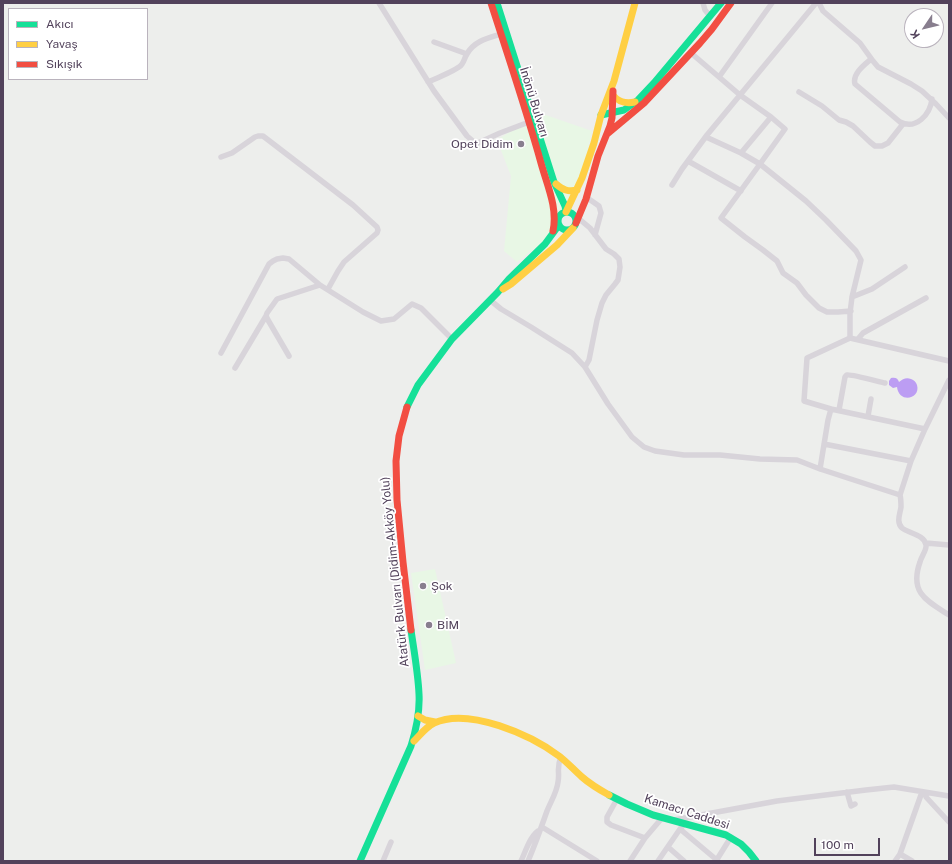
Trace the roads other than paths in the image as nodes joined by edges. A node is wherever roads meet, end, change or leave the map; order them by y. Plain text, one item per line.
1 (379, 3) edge
2 (491, 3) edge
3 (497, 3) edge
4 (635, 3) edge
5 (703, 3) edge
6 (721, 3) edge
7 (731, 3) edge
8 (772, 3) edge
9 (817, 3) edge
10 (710, 16) junction
11 (501, 34) junction
12 (434, 42) dead end
13 (691, 53) junction
14 (467, 54) junction
15 (871, 59) junction
16 (719, 77) junction
17 (614, 81) junction
18 (428, 82) junction
19 (799, 92) dead end
20 (612, 94) junction
21 (740, 95) junction
22 (932, 99) junction
23 (635, 102) junction
24 (612, 113) junction
25 (601, 116) junction
26 (771, 117) junction
27 (949, 118) edge
28 (529, 122) junction
29 (903, 124) junction
30 (598, 130) junction
31 (607, 134) junction
32 (706, 137) junction
33 (741, 153) junction
34 (221, 157) dead end
35 (688, 161) junction
36 (760, 164) junction
37 (554, 182) junction
38 (672, 184) dead end
39 (577, 190) junction
40 (742, 191) junction
41 (586, 197) junction
42 (553, 208) junction
43 (566, 212) junction
44 (559, 221) junction
45 (575, 223) junction
46 (552, 235) junction
47 (595, 235) junction
48 (905, 267) dead end
49 (320, 285) junction
50 (328, 289) junction
51 (498, 292) junction
52 (852, 297) junction
53 (926, 298) dead end
54 (490, 300) junction
55 (851, 311) junction
56 (266, 316) junction
57 (850, 338) junction
58 (452, 339) junction
59 (858, 339) junction
60 (220, 353) dead end
61 (289, 356) dead end
62 (949, 361) edge
63 (585, 367) junction
64 (235, 368) dead end
65 (949, 380) edge
66 (885, 383) dead end
67 (871, 399) dead end
68 (831, 409) junction
69 (839, 410) junction
70 (868, 416) junction
71 (925, 429) junction
72 (824, 444) junction
73 (912, 461) junction
74 (820, 469) junction
75 (900, 495) junction
76 (926, 543) junction
77 (949, 545) edge
78 (949, 615) edge
79 (418, 716) junction
80 (435, 722) junction
81 (412, 742) junction
82 (561, 757) junction
83 (847, 792) junction
84 (924, 792) junction
85 (949, 796) edge
86 (617, 799) junction
87 (855, 804) dead end
88 (662, 818) junction
89 (672, 821) junction
90 (949, 822) edge
91 (682, 826) junction
92 (541, 829) junction
93 (731, 837) junction
94 (645, 838) junction
95 (391, 842) dead end
96 (668, 847) junction
97 (900, 854) junction
98 (360, 861) edge
99 (383, 861) edge
100 (521, 861) edge
101 (528, 861) edge
102 (597, 861) edge
103 (630, 861) edge
104 (658, 861) edge
105 (684, 861) edge
106 (717, 861) edge
107 (756, 861) edge
108 (895, 861) edge
109 (912, 861) edge

1 - 18 street
2 - 11 main road, İnönü Bulvarı
3 - 37 main road, İnönü Bulvarı
4 - 17 main road
5 - 10 street
6 - 10 main road
7 - 13 main road
8 - 16 street
9 - 15 street
9 - 21 street
10 - 23 main road
11 - 14 street
11 - 28 main road, İnönü Bulvarı
12 - 14 street
13 - 16 street
13 - 31 main road
14 - 18 street
15 - 22 street
15 - 29 street
16 - 21 street
17 - 20 main road
17 - 25 main road
18 - 28 street
19 - 29 street
20 - 23 main road
20 - 24 main road
21 - 26 street
21 - 32 street
22 - 27 street
22 - 29 street
23 - 24 main road
24 - 25 main road
24 - 31 main road
25 - 30 main road
26 - 33 street
26 - 36 street
28 - 42 main road, İnönü Bulvarı
30 - 31 main road
30 - 39 main road
31 - 41 main road
32 - 33 street
32 - 35 street
33 - 36 street
34 - 50 street
35 - 38 street
35 - 40 street
36 - 40 street
36 - 52 street
37 - 39 main road
37 - 43 main road, İnönü Bulvarı
39 - 43 main road
40 - 55 street
41 - 45 main road
41 - 47 street
42 - 44 main road
42 - 46 main road
43 - 44 main road
43 - 45 main road
44 - 45 main road
44 - 46 main road
45 - 47 street
45 - 51 main road
46 - 51 main road
47 - 63 street
48 - 52 street
49 - 50 street
49 - 56 street
49 - 60 street
50 - 58 street
51 - 54 main road, Atatürk Bulvarı (Didim-Akköy Yolu)
52 - 55 street
53 - 59 street
54 - 58 main road, Atatürk Bulvarı (Didim-Akköy Yolu)
54 - 63 street
55 - 57 street
56 - 61 street
56 - 64 street
57 - 59 street
57 - 68 street
58 - 79 main road, Atatürk Bulvarı (Didim-Akköy Yolu)
59 - 62 street
63 - 74 street
65 - 71 street
66 - 69 street
67 - 70 street
68 - 69 street
68 - 72 street
69 - 70 street
70 - 71 street
71 - 73 street
72 - 73 street
72 - 74 street
73 - 75 street
74 - 75 street
75 - 76 street
76 - 77 street
76 - 78 street
79 - 80 main road
79 - 81 main road, Atatürk Bulvarı (Didim-Akköy Yolu)
80 - 81 main road, Kamacı Caddesi
80 - 82 main road, Kamacı Caddesi
81 - 98 main road, Atatürk Bulvarı (Didim-Akköy Yolu)
82 - 86 main road, Kamacı Caddesi
82 - 92 street
83 - 84 street
83 - 87 street
83 - 89 street
84 - 85 street
84 - 90 street
84 - 97 street
86 - 88 main road, Kamacı Caddesi
86 - 94 street
88 - 89 main road, Kamacı Caddesi
88 - 94 street
89 - 91 main road, Kamacı Caddesi
91 - 93 main road, Kamacı Caddesi
91 - 96 street
91 - 106 street
92 - 100 street
92 - 101 street
92 - 102 street
93 - 106 street
93 - 107 main road, Kamacı Caddesi
94 - 103 street
95 - 99 street
96 - 104 street
96 - 105 street
97 - 108 street
97 - 109 street

